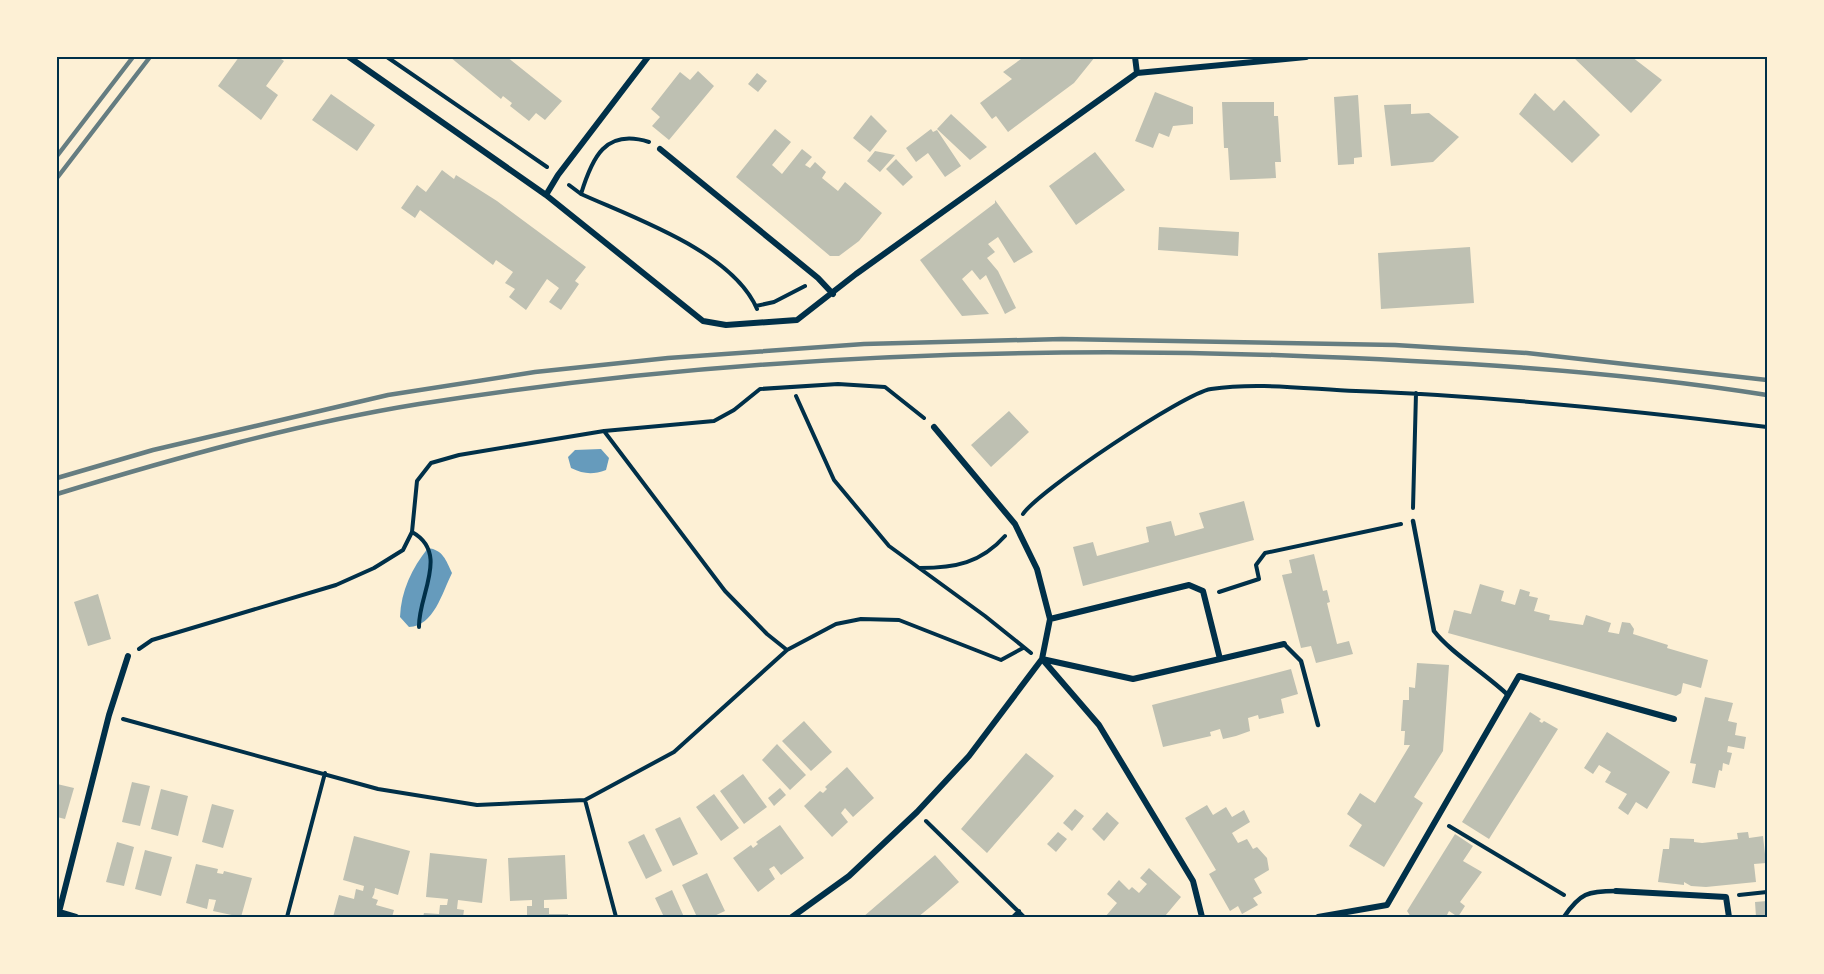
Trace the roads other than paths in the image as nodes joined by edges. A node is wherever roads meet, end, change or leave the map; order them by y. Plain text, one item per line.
1 (349, 57) edge
2 (648, 57) edge
3 (1136, 57) edge
4 (1306, 57) edge
5 (1137, 73) junction
6 (660, 149) road end
7 (546, 195) junction
8 (833, 294) junction
9 (934, 427) road end
10 (1413, 521) road end
11 (1050, 619) junction
12 (1284, 644) joint
13 (128, 656) road end
14 (1042, 659) junction
15 (1220, 659) junction
16 (1508, 695) junction
17 (1674, 719) dead end
18 (1318, 726) dead end
19 (1616, 891) joint
20 (76, 917) edge
21 (792, 917) edge
22 (1202, 917) edge
23 (1318, 917) edge
24 (1564, 917) edge
25 (1729, 917) edge

1 - 7 street
2 - 7 street
3 - 5 street
4 - 5 street
5 - 8 street
6 - 8 street
7 - 8 street
9 - 11 street
10 - 16 lane
11 - 14 street
11 - 15 street
12 - 15 street
12 - 18 lane
13 - 20 street
14 - 15 street
14 - 21 street
14 - 22 street
16 - 17 street
16 - 23 street
19 - 24 lane
19 - 25 street

